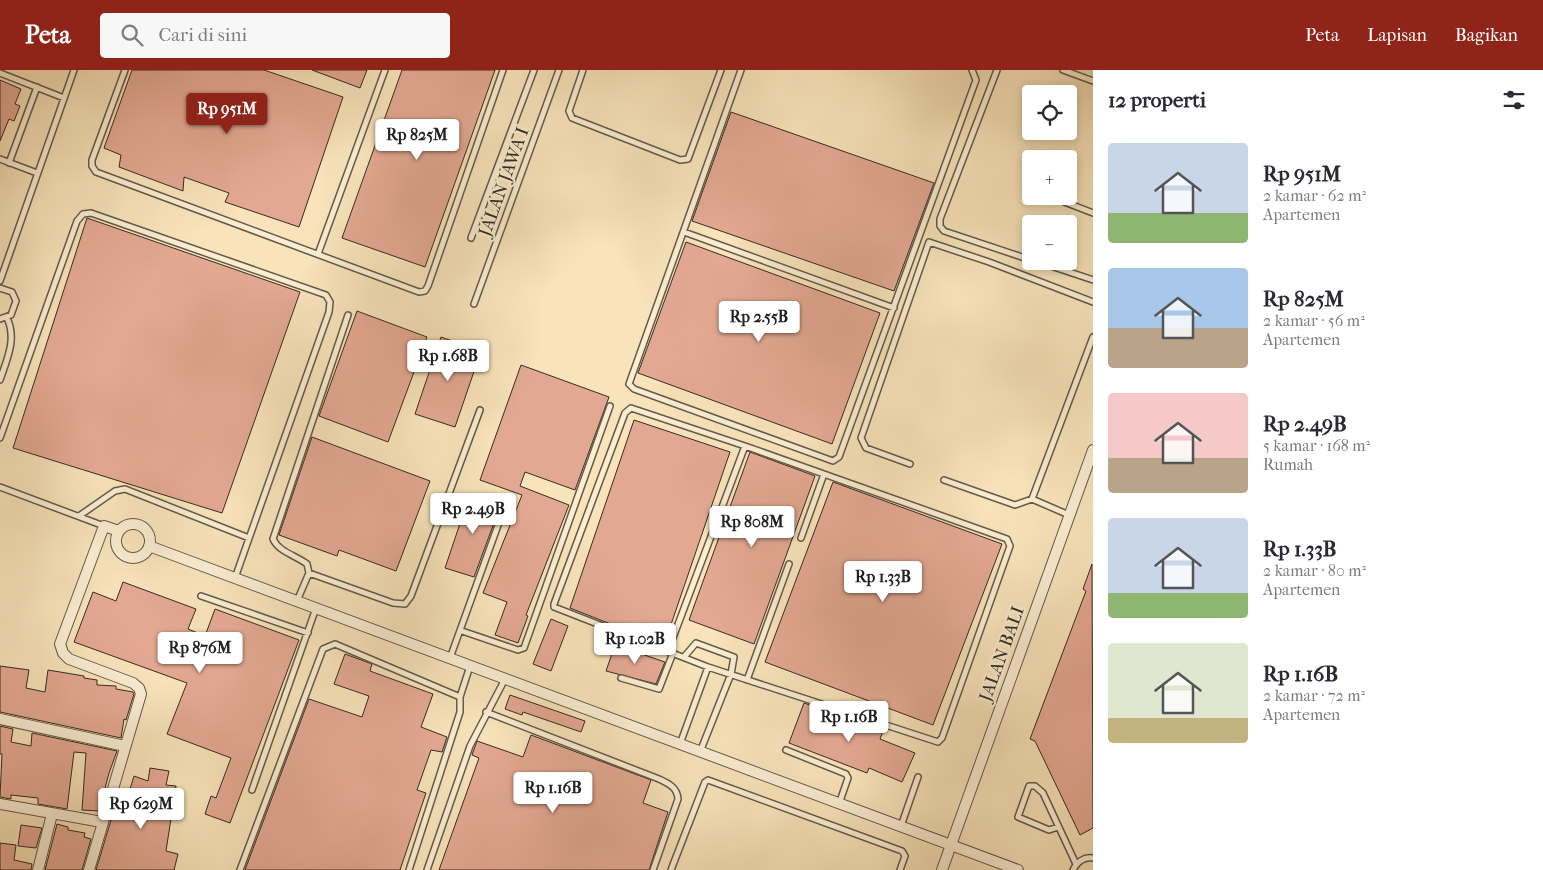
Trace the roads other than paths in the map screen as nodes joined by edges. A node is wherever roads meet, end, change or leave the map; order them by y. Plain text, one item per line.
1 (74, 70) edge
2 (125, 70) edge
3 (385, 70) edge
4 (503, 70) edge
5 (534, 70) edge
6 (559, 70) edge
7 (584, 70) edge
8 (721, 70) edge
9 (742, 70) edge
10 (972, 70) edge
11 (997, 70) edge
12 (1063, 70) edge
13 (0, 73) edge
14 (1093, 81) edge
15 (37, 87) junction
16 (64, 98) junction
17 (0, 159) edge
18 (9, 163) junction
19 (37, 173) junction
20 (1072, 205) edge
21 (1093, 213) edge
22 (684, 232) junction
23 (471, 238) dead end
24 (318, 254) junction
25 (1022, 257) edge
26 (1063, 270) edge
27 (1093, 280) edge
28 (0, 281) edge
29 (0, 288) edge
30 (1093, 302) edge
31 (474, 304) dead end
32 (894, 308) junction
33 (348, 315) dead end
34 (7, 318) junction
35 (0, 319) edge
36 (1093, 337) edge
37 (0, 380) edge
38 (610, 406) dead end
39 (480, 410) dead end
40 (0, 438) edge
41 (745, 446) junction
42 (1093, 450) edge
43 (910, 464) dead end
44 (824, 474) junction
45 (944, 480) dead end
46 (0, 487) edge
47 (1032, 499) junction
48 (504, 506) dead end
49 (1066, 514) junction
50 (79, 516) junction
51 (104, 526) junction
52 (119, 531) junction
53 (249, 538) junction
54 (801, 538) dead end
55 (149, 546) junction
56 (790, 564) dead end
57 (309, 573) junction
58 (235, 578) junction
59 (201, 596) dead end
60 (297, 601) junction
61 (316, 608) junction
62 (462, 630) junction
63 (308, 633) junction
64 (671, 652) junction
65 (684, 657) junction
66 (450, 659) junction
67 (470, 666) junction
68 (708, 667) junction
69 (731, 674) junction
70 (621, 678) dead end
71 (504, 679) junction
72 (747, 680) junction
73 (460, 697) junction
74 (486, 712) junction
75 (0, 720) edge
76 (679, 744) junction
77 (125, 746) junction
78 (786, 750) dead end
79 (700, 752) junction
80 (918, 777) dead end
81 (252, 790) dead end
82 (111, 792) junction
83 (157, 802) dead end
84 (0, 804) edge
85 (839, 804) junction
86 (52, 814) junction
87 (102, 822) junction
88 (900, 827) junction
89 (1058, 827) junction
90 (951, 846) junction
91 (1093, 858) edge
92 (1076, 864) junction
93 (38, 870) edge
94 (89, 870) edge
95 (240, 870) edge
96 (409, 870) edge
97 (427, 870) edge
98 (653, 870) edge
99 (671, 870) edge
100 (900, 870) edge
101 (942, 870) edge
102 (1018, 870) edge
103 (1073, 870) edge

1 - 16 lane
2 - 24 lane
3 - 24 lane
4 - 24 lane
5 - 23 lane
6 - 31 lane, JALAN JAWA I
7 - 8 lane
9 - 22 lane
10 - 32 lane
11 - 25 lane
12 - 14 lane
13 - 15 lane
15 - 16 lane
15 - 18 lane
16 - 19 lane
17 - 18 lane
18 - 19 lane
19 - 28 lane
20 - 21 lane
22 - 32 lane
22 - 32 lane
26 - 27 lane
29 - 34 lane
30 - 43 lane
33 - 57 lane
34 - 35 lane
34 - 37 lane
36 - 47 lane
38 - 62 lane
39 - 57 lane
40 - 53 lane
41 - 44 lane
41 - 64 lane
41 - 64 lane
42 - 49 street, JALAN BALI
44 - 54 lane
44 - 72 lane
45 - 47 lane
46 - 50 lane
47 - 49 lane
48 - 62 lane
49 - 90 street, JALAN BALI
50 - 51 lane
50 - 53 lane
51 - 52 street
51 - 77 street
52 - 55 street
52 - 55 street
53 - 58 lane
55 - 58 street
56 - 72 lane
57 - 60 lane
58 - 60 street
59 - 63 lane
60 - 61 street
61 - 63 lane
61 - 66 street
62 - 66 lane
63 - 81 lane
64 - 65 lane
64 - 70 lane
65 - 68 lane
65 - 69 lane
66 - 67 street
67 - 71 street
67 - 73 lane
68 - 69 lane
68 - 76 lane
69 - 72 lane
69 - 79 lane
71 - 74 lane
71 - 76 street
73 - 95 lane
73 - 96 lane
74 - 97 lane
74 - 98 lane
75 - 77 street
76 - 79 street
77 - 82 street
78 - 85 lane
79 - 85 street
80 - 88 lane
82 - 83 street
82 - 87 street
84 - 86 street
85 - 88 street
86 - 87 street
86 - 93 street
87 - 94 street
88 - 90 street
89 - 89 lane
89 - 92 lane
90 - 101 street, JALAN BALI
90 - 102 street
91 - 92 lane
92 - 103 lane
99 - 100 lane

